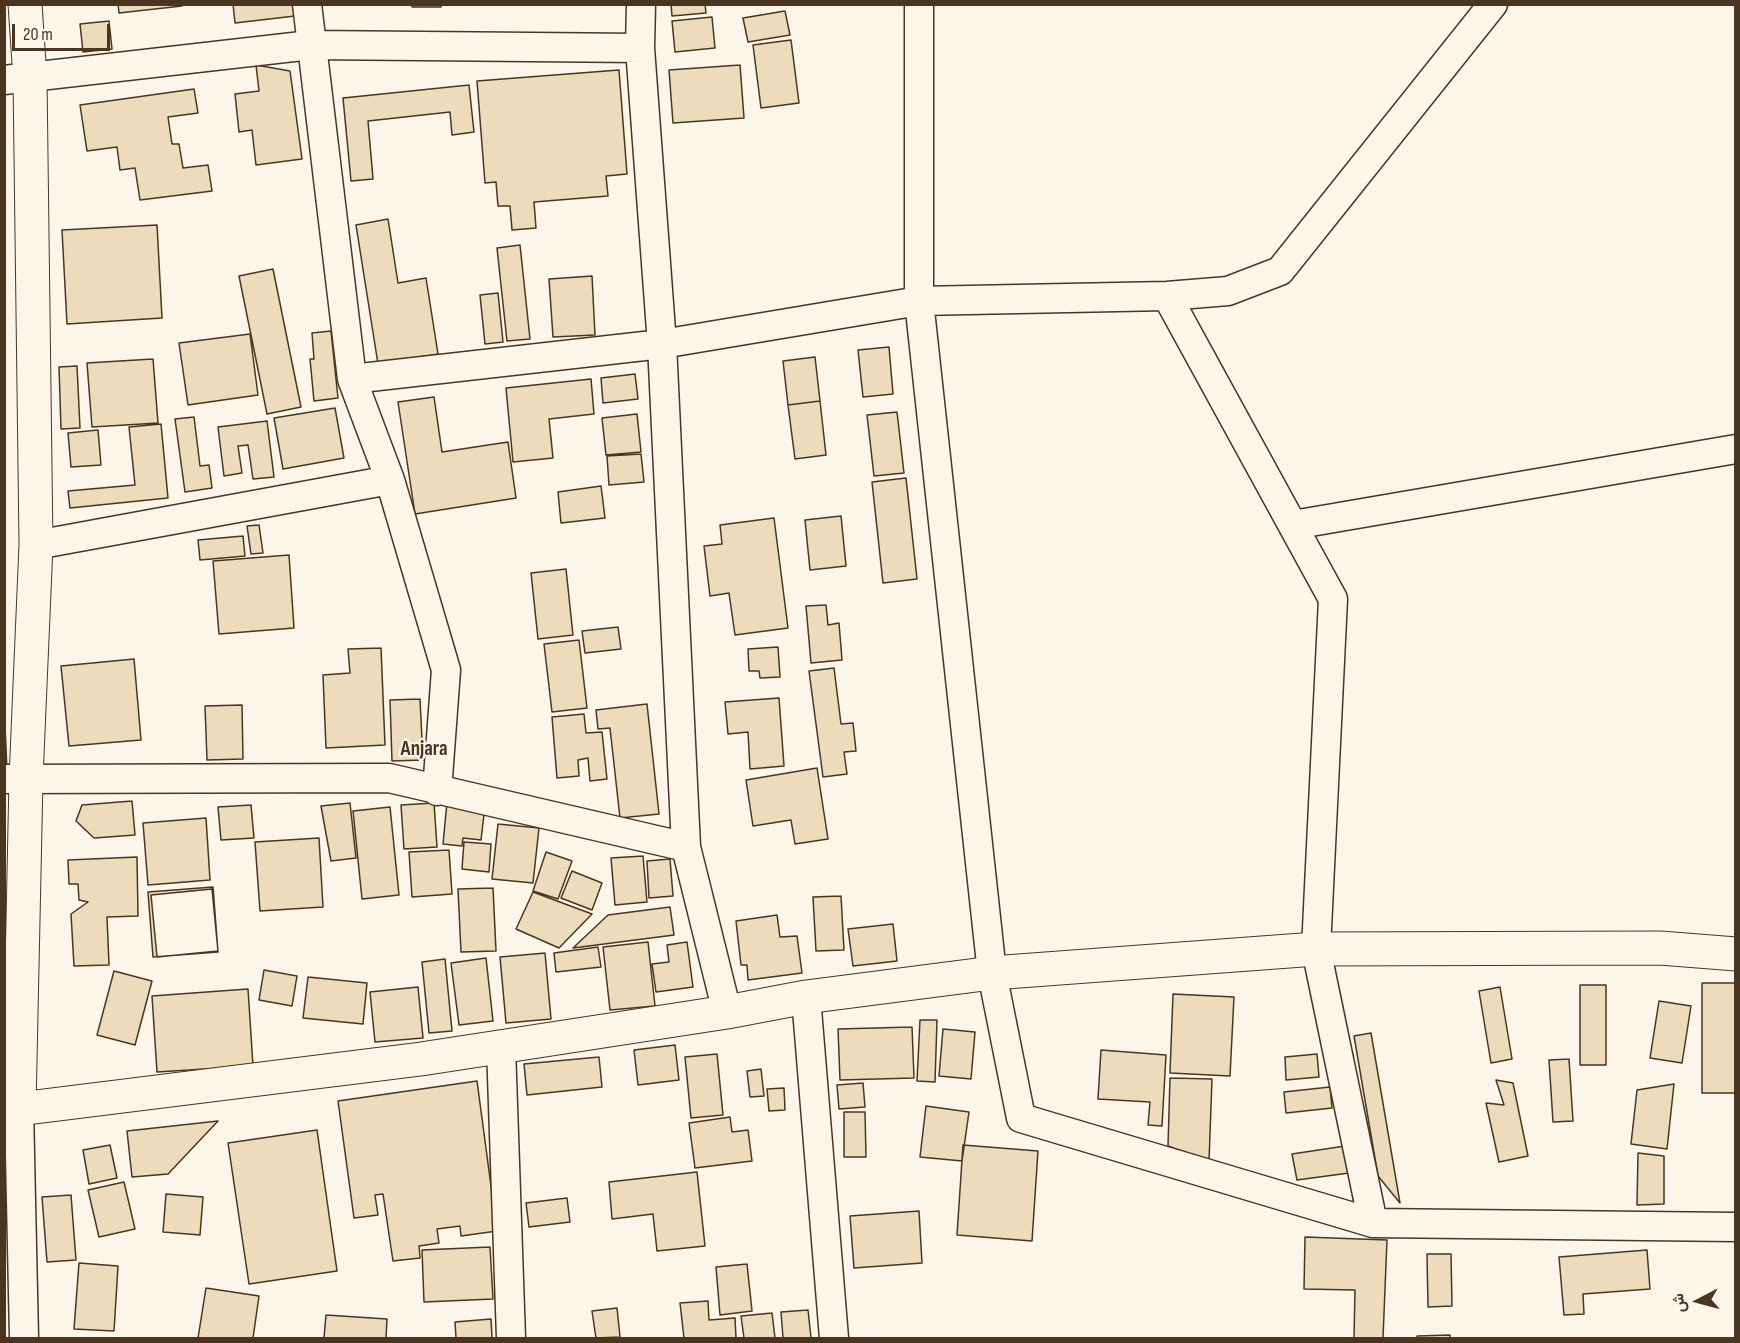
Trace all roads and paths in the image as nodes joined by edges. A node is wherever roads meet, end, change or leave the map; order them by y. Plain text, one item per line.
1 (25, 4) edge
2 (307, 4) edge
3 (641, 4) edge
4 (919, 4) edge
5 (1493, 4) edge
6 (311, 45) junction
7 (640, 48) junction
8 (17, 79) edge
9 (1167, 296) junction
10 (919, 301) junction
11 (662, 344) junction
12 (352, 379) junction
13 (1736, 449) edge
14 (390, 480) junction
15 (1293, 525) junction
16 (36, 544) junction
17 (15, 779) edge
18 (437, 790) junction
19 (686, 847) junction
20 (1316, 949) junction
21 (1736, 954) edge
22 (992, 973) junction
23 (806, 997) junction
24 (727, 1012) junction
25 (501, 1047) junction
26 (12, 1109) edge
27 (1373, 1223) junction
28 (1736, 1227) edge
29 (24, 1338) edge
30 (511, 1338) edge
31 (834, 1338) edge

1 - 8 street
2 - 6 street
3 - 7 street
4 - 10 street
5 - 9 street
6 - 7 street
6 - 8 street
6 - 12 street
7 - 11 street
8 - 16 street
9 - 10 street
9 - 15 street
10 - 11 street
10 - 22 street
11 - 12 street
11 - 19 street
12 - 14 street
13 - 15 street
14 - 16 street
14 - 18 street
15 - 20 street
16 - 17 street
17 - 18 street
17 - 26 street
18 - 19 street
19 - 24 street
20 - 21 street
20 - 22 street
20 - 27 street
22 - 23 street
22 - 27 street
23 - 24 street
23 - 31 street
24 - 25 street
25 - 26 street
25 - 30 street
26 - 29 street
27 - 28 street

